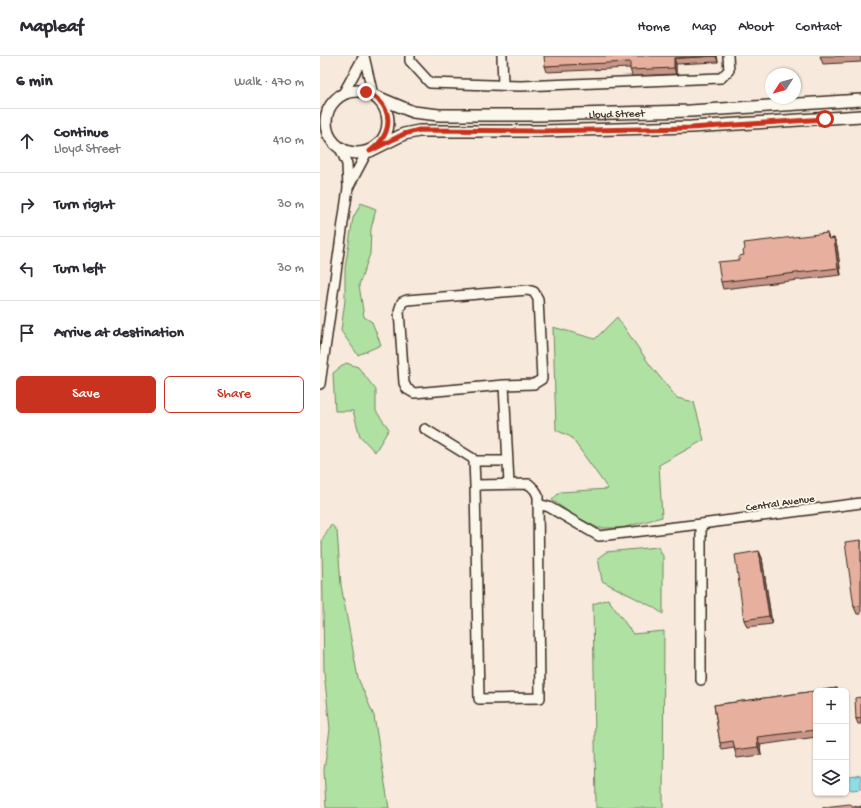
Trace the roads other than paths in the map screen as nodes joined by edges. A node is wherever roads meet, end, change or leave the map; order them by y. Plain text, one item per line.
1 (364, 56) edge
2 (410, 56) edge
3 (502, 56) edge
4 (728, 56) edge
5 (503, 85) junction
6 (343, 94) junction
7 (374, 96) junction
8 (861, 100) edge
9 (861, 116) edge
10 (340, 148) junction
11 (369, 151) junction
12 (348, 188) junction
13 (324, 335) edge
14 (320, 384) edge
15 (504, 385) junction
16 (425, 429) dead end
17 (474, 461) junction
18 (508, 461) junction
19 (509, 484) junction
20 (475, 485) junction
21 (861, 503) edge
22 (538, 504) junction
23 (701, 524) junction
24 (701, 680) dead end

1 - 6 street
1 - 7 street
2 - 5 street
3 - 5 street
4 - 5 street
6 - 7 main road
6 - 10 main road
7 - 8 main road, Lloyd Street
7 - 11 main road
9 - 11 main road, Lloyd Street
10 - 11 main road
10 - 12 street
11 - 12 street
12 - 13 street
13 - 14 street
15 - 15 street
15 - 18 street
16 - 17 street
17 - 18 street
17 - 20 street
18 - 19 street
19 - 20 street
19 - 22 street
20 - 22 street
21 - 23 street, Central Avenue
22 - 23 street, Central Avenue
23 - 24 street

